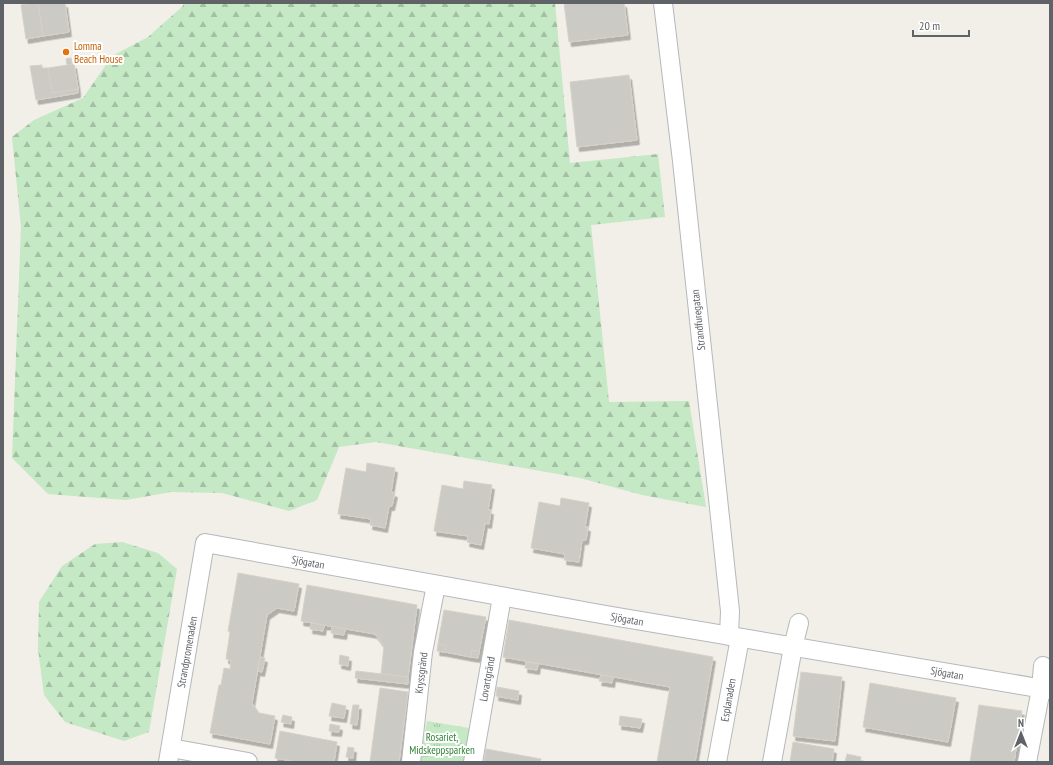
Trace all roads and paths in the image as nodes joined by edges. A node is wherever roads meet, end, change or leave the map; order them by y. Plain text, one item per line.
1 (664, 3) edge
2 (205, 543) joint
3 (436, 585) junction
4 (502, 597) junction
5 (799, 623) dead end
6 (734, 637) junction
7 (793, 647) junction
8 (1043, 666) dead end
9 (1046, 689) edge
10 (169, 755) edge
11 (248, 762) edge
12 (411, 762) edge
13 (473, 762) edge
14 (717, 762) edge
15 (772, 762) edge
16 (1027, 762) edge
17 (1034, 762) edge

1 - 6 street, Strandfuregatan
2 - 3 street, Sjögatan
2 - 10 street, Strandpromenaden
3 - 4 street, Sjögatan
3 - 12 street, Kryssgränd
4 - 6 street, Sjögatan
4 - 13 street, Lovartgränd
5 - 7 street
6 - 7 street, Sjögatan
6 - 14 street, Esplanaden
7 - 9 street, Sjögatan
7 - 15 street
8 - 9 street
9 - 16 street
9 - 17 street
10 - 11 street

